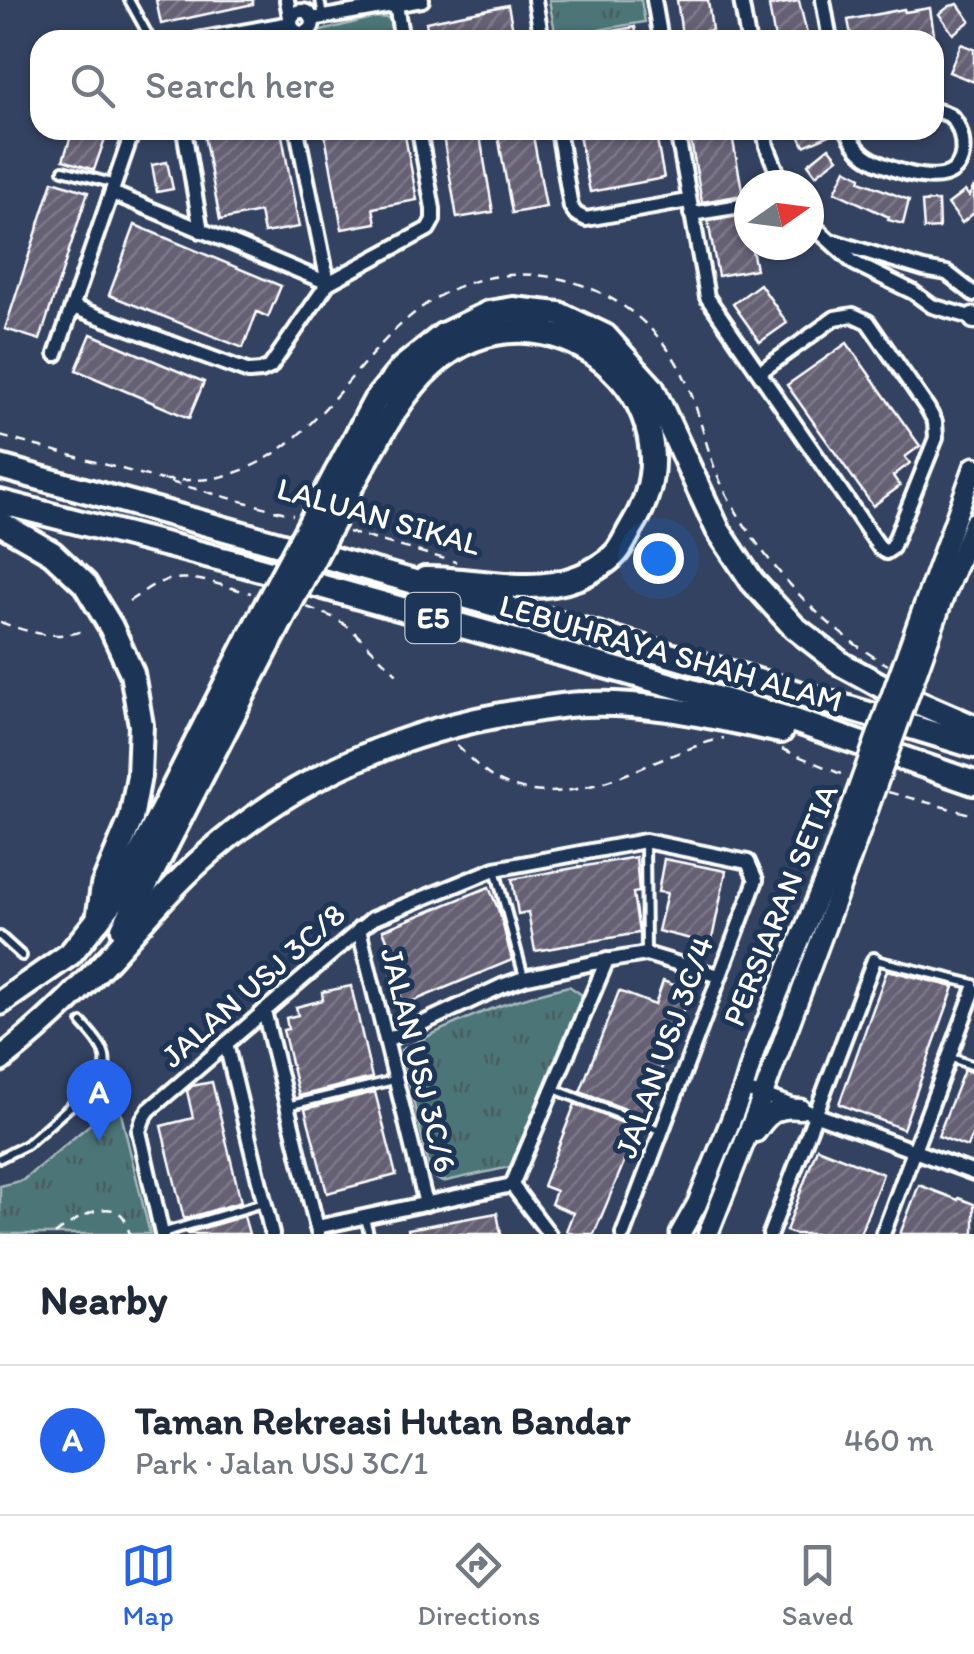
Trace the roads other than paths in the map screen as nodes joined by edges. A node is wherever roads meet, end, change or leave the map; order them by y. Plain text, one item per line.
1 (129, 0) edge
2 (287, 0) edge
3 (309, 0) edge
4 (320, 0) edge
5 (422, 0) edge
6 (535, 0) edge
7 (654, 0) edge
8 (741, 0) edge
9 (840, 0) edge
10 (823, 1) edge
11 (396, 4) junction
12 (318, 18) junction
13 (291, 23) junction
14 (146, 30) edge
15 (252, 30) edge
16 (296, 30) edge
17 (307, 30) edge
18 (400, 30) edge
19 (540, 30) edge
20 (660, 30) edge
21 (746, 30) edge
22 (828, 30) edge
23 (944, 113) edge
24 (130, 140) edge
25 (186, 140) edge
26 (299, 140) edge
27 (421, 140) edge
28 (560, 140) edge
29 (679, 140) edge
30 (766, 140) edge
31 (852, 140) edge
32 (63, 170) dead end
33 (776, 170) edge
34 (114, 189) junction
35 (734, 205) edge
36 (689, 208) junction
37 (201, 231) junction
38 (824, 236) edge
39 (828, 240) junction
40 (328, 284) junction
41 (974, 294) edge
42 (73, 307) junction
43 (974, 318) edge
44 (56, 354) dead end
45 (760, 372) junction
46 (0, 466) edge
47 (974, 467) edge
48 (344, 479) junction
49 (0, 502) edge
50 (974, 522) edge
51 (0, 523) edge
52 (402, 580) junction
53 (936, 596) junction
54 (260, 640) junction
55 (974, 727) edge
56 (863, 744) junction
57 (974, 746) edge
58 (974, 783) edge
59 (645, 841) junction
60 (495, 868) junction
61 (837, 872) junction
62 (756, 880) joint
63 (98, 920) junction
64 (360, 929) junction
65 (0, 936) edge
66 (646, 954) junction
67 (22, 956) dead end
68 (108, 959) junction
69 (607, 960) junction
70 (874, 960) joint
71 (719, 976) junction
72 (524, 978) junction
73 (974, 987) edge
74 (12, 991) edge
75 (0, 1003) edge
76 (264, 1011) junction
77 (82, 1023) dead end
78 (387, 1040) junction
79 (22, 1044) junction
80 (226, 1044) junction
81 (779, 1053) junction
82 (949, 1057) junction
83 (0, 1060) edge
84 (974, 1066) edge
85 (0, 1070) edge
86 (396, 1079) junction
87 (553, 1089) junction
88 (743, 1090) junction
89 (763, 1095) junction
90 (287, 1106) junction
91 (807, 1112) junction
92 (662, 1130) junction
93 (742, 1150) junction
94 (914, 1151) junction
95 (0, 1158) edge
96 (974, 1173) edge
97 (512, 1185) junction
98 (264, 1202) junction
99 (426, 1204) junction
100 (365, 1217) junction
101 (318, 1230) edge
102 (162, 1234) edge
103 (272, 1234) edge
104 (369, 1234) edge
105 (549, 1234) edge
106 (623, 1234) edge
107 (680, 1234) edge
108 (708, 1234) edge
109 (770, 1234) edge
110 (883, 1234) edge

1 - 14 lane
2 - 13 street
3 - 12 street
4 - 12 lane
5 - 11 street
6 - 19 street
7 - 20 street
8 - 21 street
9 - 10 street
10 - 22 street
11 - 12 street
11 - 18 street
12 - 17 street
13 - 15 street
13 - 16 street
23 - 31 street
24 - 34 street
25 - 37 street
26 - 40 street
27 - 40 street
28 - 36 street
29 - 36 street
30 - 33 street
32 - 34 lane
34 - 37 street
34 - 42 street
35 - 36 street
36 - 45 street
37 - 40 street
38 - 39 street
39 - 41 street
39 - 43 street
40 - 42 street
42 - 44 street
45 - 45 street
46 - 52 highway, LEBUHRAYA SHAH ALAM / E5
47 - 53 main road
48 - 52 highway
48 - 54 highway, bridge
48 - 55 highway
49 - 56 highway, LEBUHRAYA SHAH ALAM / E5
50 - 53 main road
51 - 63 highway
52 - 57 highway, LEBUHRAYA SHAH ALAM / E5
53 - 61 main road, PERSIARAN SETIA, bridge
54 - 63 highway
54 - 68 highway
56 - 58 highway, LEBUHRAYA SHAH ALAM / E5
56 - 68 highway
59 - 60 street, JALAN USJ 3C/8
59 - 62 street, JALAN USJ 3C/8
59 - 66 lane
60 - 64 street, JALAN USJ 3C/8
60 - 72 lane
61 - 81 main road, PERSIARAN SETIA
61 - 88 main road, PERSIARAN SETIA
62 - 71 street, JALAN USJ 3C/4
63 - 74 highway
64 - 76 street, JALAN USJ 3C/8
64 - 78 street, JALAN USJ 3C/6
65 - 67 lane
66 - 69 street
66 - 71 street
68 - 79 highway
69 - 72 street
69 - 87 street
70 - 73 lane
70 - 91 street
71 - 92 street, JALAN USJ 3C/4
72 - 78 street
73 - 82 street
74 - 75 highway
76 - 80 street, JALAN USJ 3C/8
76 - 90 street
77 - 95 lane
78 - 86 street, JALAN USJ 3C/6
79 - 83 highway
79 - 85 lane
80 - 98 street
80 - 102 street, JALAN USJ 3C/8
81 - 89 main road, PERSIARAN SETIA
81 - 91 main road
82 - 84 lane
82 - 94 street
86 - 90 lane
86 - 99 street, JALAN USJ 3C/6
87 - 92 lane
87 - 97 street
88 - 89 street
88 - 107 main road, PERSIARAN SETIA
89 - 91 street
89 - 93 main road, PERSIARAN SETIA
90 - 101 street
91 - 93 main road
91 - 94 street
91 - 109 street
92 - 106 street, JALAN USJ 3C/4
93 - 108 main road, PERSIARAN SETIA
94 - 96 street
94 - 110 street
97 - 99 street
97 - 105 street
98 - 102 lane
98 - 103 street
99 - 100 street
100 - 101 street
100 - 104 lane

